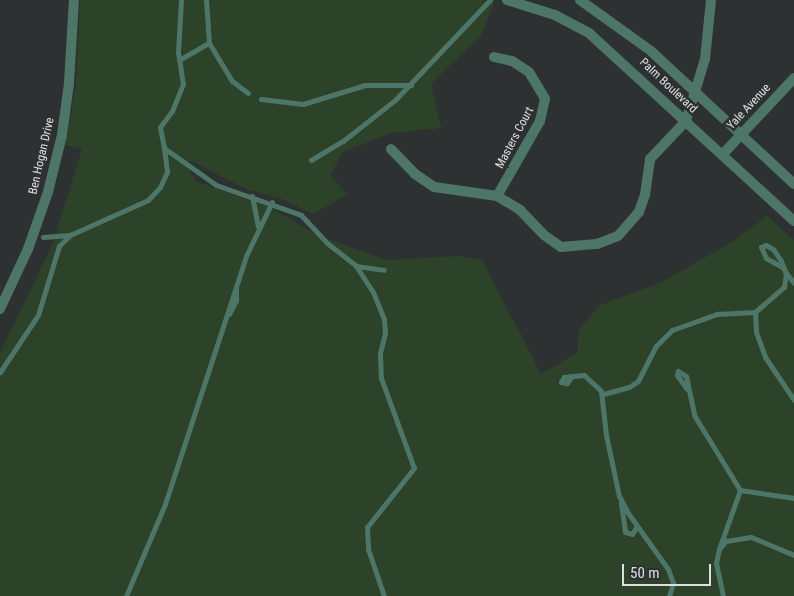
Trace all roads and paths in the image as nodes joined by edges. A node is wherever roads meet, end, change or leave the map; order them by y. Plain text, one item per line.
1 (74, 0) edge
2 (181, 0) edge
3 (206, 0) edge
4 (490, 0) edge
5 (507, 0) edge
6 (580, 0) edge
7 (711, 0) edge
8 (209, 43) junction
9 (494, 57) dead end
10 (179, 60) junction
11 (794, 78) edge
12 (411, 85) junction
13 (696, 90) junction
14 (248, 93) dead end
15 (261, 99) dead end
16 (686, 120) junction
17 (741, 134) junction
18 (164, 148) junction
19 (391, 149) dead end
20 (723, 154) junction
21 (311, 160) dead end
22 (794, 184) edge
23 (252, 196) junction
24 (497, 196) junction
25 (272, 202) junction
26 (794, 221) edge
27 (258, 229) junction
28 (70, 235) junction
29 (43, 237) dead end
30 (356, 266) junction
31 (384, 270) dead end
32 (785, 270) junction
33 (794, 283) edge
34 (0, 309) edge
35 (755, 312) junction
36 (0, 372) edge
37 (572, 376) dead end
38 (687, 389) dead end
39 (603, 394) junction
40 (794, 400) edge
41 (740, 490) junction
42 (794, 498) edge
43 (621, 500) junction
44 (636, 526) junction
45 (719, 549) junction
46 (794, 554) edge
47 (126, 596) edge
48 (384, 596) edge
49 (669, 596) edge
50 (723, 596) edge

1 - 34 street, Ben Hogan Drive
2 - 10 lane
3 - 8 lane
4 - 12 lane
5 - 16 street, Palm Boulevard
6 - 13 street, Palm Boulevard
7 - 13 street
8 - 10 lane
8 - 14 lane
9 - 24 street, Masters Court
10 - 18 lane
11 - 17 street, Yale Avenue
12 - 15 lane
12 - 21 lane
13 - 16 street
13 - 17 street, Palm Boulevard
16 - 20 street, Palm Boulevard
16 - 24 street
17 - 20 street, Yale Avenue
17 - 22 street, Palm Boulevard
18 - 23 lane
18 - 28 lane
19 - 24 street
20 - 26 street, Palm Boulevard
23 - 25 lane
23 - 27 lane
25 - 27 lane
25 - 30 lane
27 - 47 lane
28 - 29 lane
28 - 36 lane
30 - 31 lane
30 - 48 lane
32 - 32 lane
32 - 33 lane
32 - 35 lane
35 - 39 lane
35 - 40 lane
37 - 39 lane
38 - 41 lane
39 - 43 lane
41 - 42 lane
41 - 45 lane
43 - 44 lane
43 - 44 lane
44 - 49 lane
45 - 46 lane
45 - 50 lane

